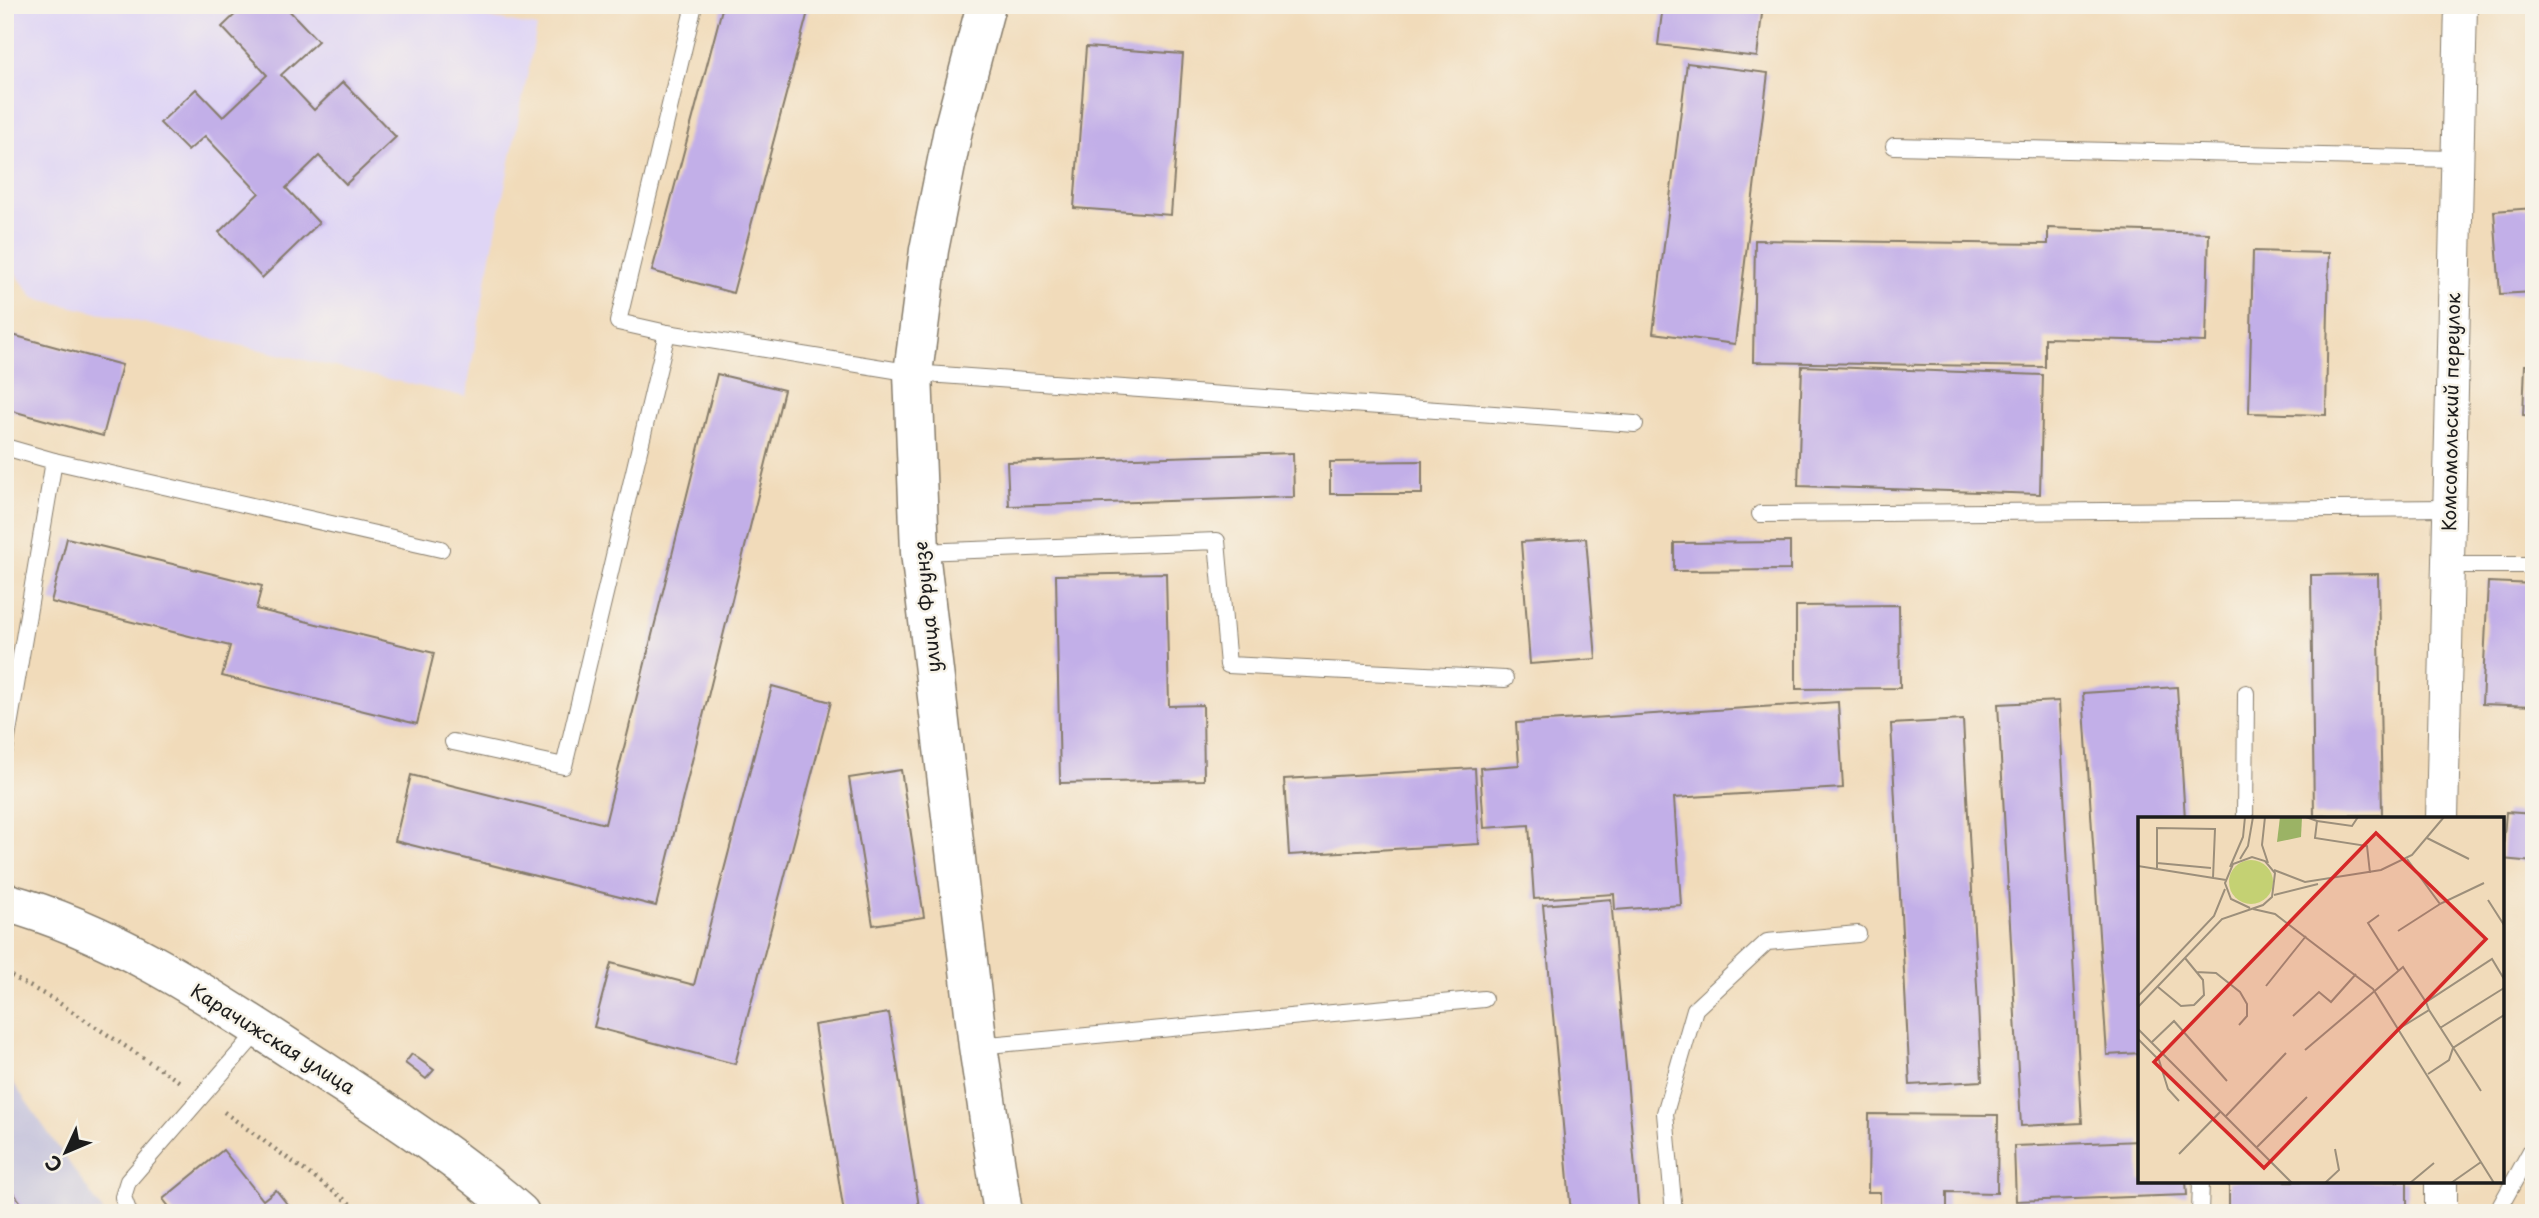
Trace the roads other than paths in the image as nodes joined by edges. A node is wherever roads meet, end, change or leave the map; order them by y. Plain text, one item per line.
1 (694, 5) edge
2 (986, 5) edge
3 (2461, 5) edge
4 (1894, 146) dead end
5 (2456, 159) junction
6 (667, 333) junction
7 (913, 373) junction
8 (1635, 424) dead end
9 (5, 447) edge
10 (54, 461) junction
11 (2449, 508) junction
12 (1760, 514) dead end
13 (441, 549) dead end
14 (920, 552) junction
15 (2448, 565) junction
16 (2534, 565) edge
17 (1505, 679) dead end
18 (2246, 693) dead end
19 (453, 742) dead end
20 (5, 750) edge
21 (2245, 817) edge
22 (2442, 817) edge
23 (5, 902) edge
24 (1858, 934) dead end
25 (1485, 999) dead end
26 (260, 1029) junction
27 (978, 1046) junction
28 (2534, 1145) edge
29 (486, 1182) junction
30 (2201, 1183) edge
31 (2441, 1183) edge
32 (129, 1213) edge
33 (520, 1213) edge
34 (533, 1213) edge
35 (1003, 1213) edge
36 (1674, 1213) edge
37 (2200, 1213) edge
38 (2441, 1213) edge
39 (2501, 1213) edge

1 - 6 lane
2 - 7 street, улица Фрунзе
3 - 5 street, Комсомольский переулок
4 - 5 lane
5 - 11 street, Комсомольский переулок
6 - 7 lane
6 - 19 lane
7 - 8 lane
7 - 14 street, улица Фрунзе
9 - 10 lane
10 - 13 lane
10 - 20 lane
11 - 12 lane
11 - 15 street, Комсомольский переулок
14 - 17 lane
14 - 27 street, улица Фрунзе
15 - 16 lane
15 - 22 street, Комсомольский переулок
18 - 21 lane
23 - 26 street, Карачижская улица
24 - 36 lane
25 - 27 lane
26 - 29 street, Карачижская улица
26 - 32 lane
27 - 35 street, улица Фрунзе
28 - 39 lane
29 - 33 street, Карачижская улица
29 - 34 street
30 - 37 lane
31 - 38 street

